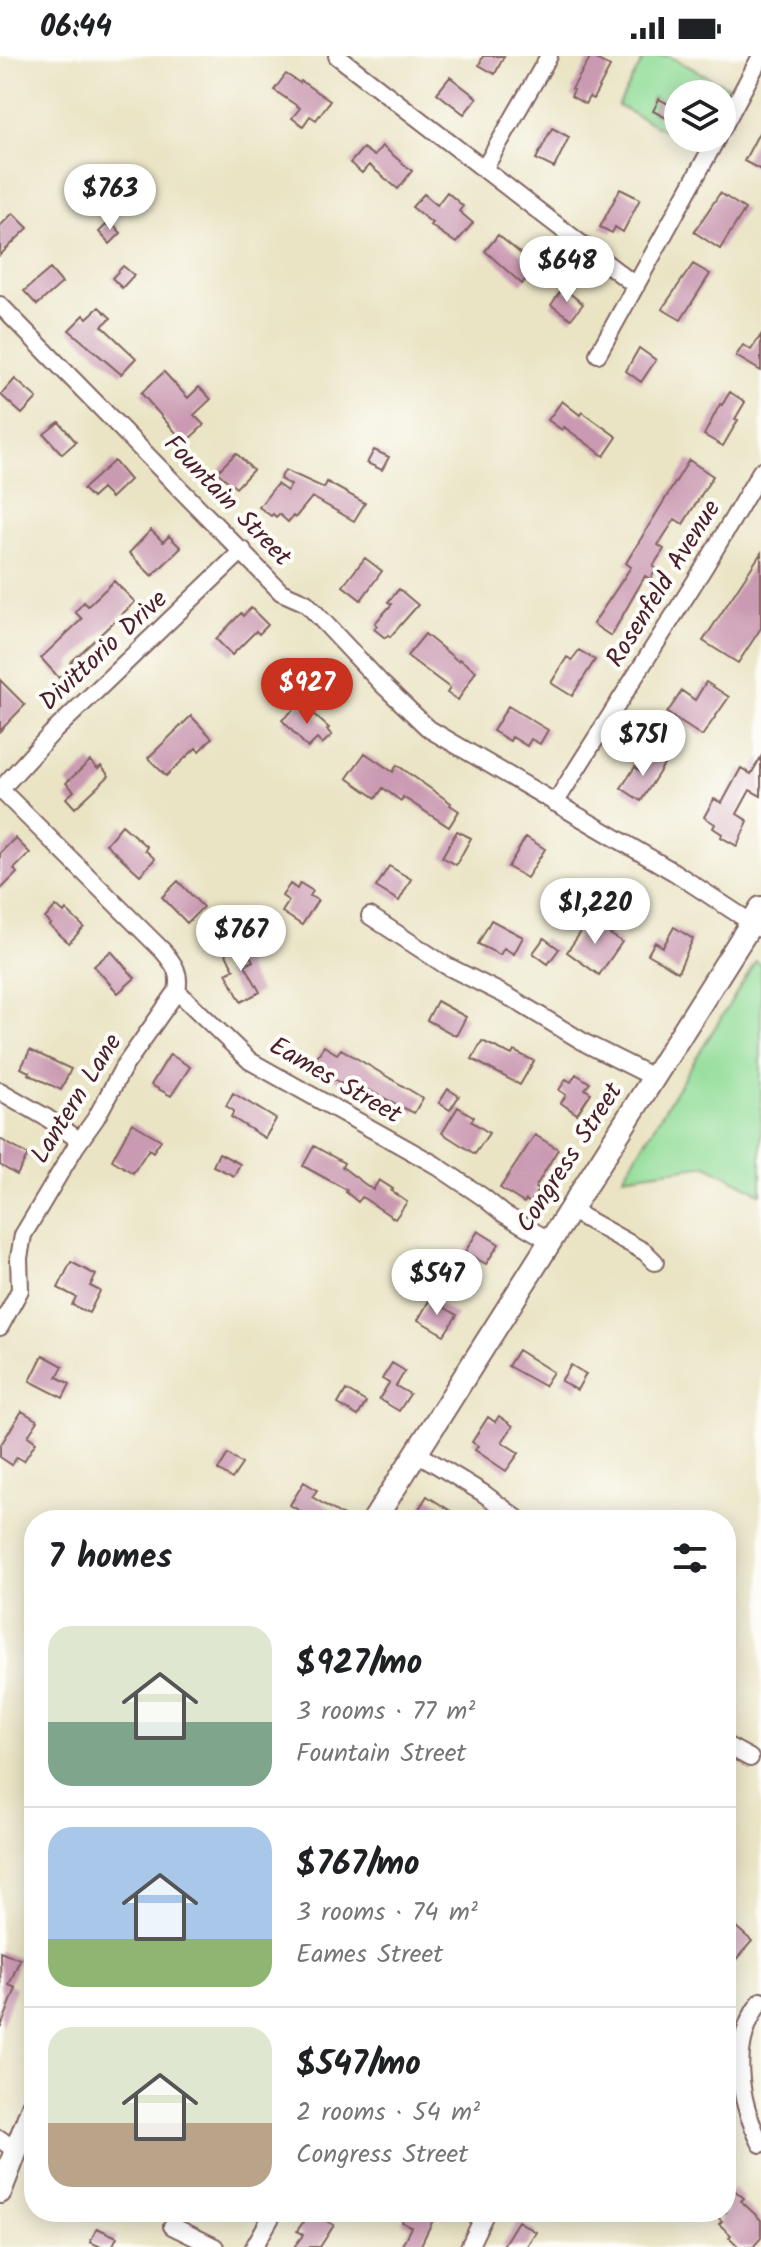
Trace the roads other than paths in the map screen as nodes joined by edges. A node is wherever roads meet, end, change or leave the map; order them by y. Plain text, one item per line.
1 (337, 56) edge
2 (549, 56) edge
3 (761, 56) edge
4 (736, 103) edge
5 (709, 152) edge
6 (484, 169) junction
7 (636, 286) junction
8 (0, 305) edge
9 (598, 354) dead end
10 (761, 471) edge
11 (243, 550) junction
12 (0, 789) edge
13 (555, 803) junction
14 (370, 916) dead end
15 (758, 920) edge
16 (177, 991) junction
17 (655, 1078) junction
18 (0, 1091) edge
19 (79, 1140) junction
20 (570, 1210) junction
21 (550, 1241) junction
22 (655, 1262) dead end
23 (0, 1327) edge
24 (417, 1453) junction
25 (380, 1510) edge
26 (506, 1510) edge
27 (736, 1750) edge
28 (750, 1758) dead end
29 (761, 2001) edge
30 (24, 2120) edge
31 (761, 2144) edge
32 (8, 2145) edge
33 (0, 2192) edge
34 (268, 2222) edge
35 (481, 2222) edge
36 (172, 2226) dead end
37 (215, 2247) edge
38 (254, 2247) edge
39 (469, 2247) edge

1 - 6 street
2 - 6 street
3 - 4 street
5 - 7 street
6 - 7 street
7 - 9 street
8 - 11 street, Fountain Street
10 - 13 street, Rosenfeld Avenue
11 - 12 street, Divittorio Drive
11 - 13 street, Fountain Street
12 - 16 street, Eames Street
13 - 15 street, Fountain Street
14 - 17 street
15 - 17 main road, Congress Street
16 - 19 street, Lantern Lane
16 - 21 street, Eames Street
17 - 20 main road, Congress Street
18 - 19 street
19 - 23 street, Lantern Lane
20 - 21 main road, Congress Street
20 - 22 street
21 - 24 main road, Congress Street
24 - 25 main road, Congress Street
24 - 26 street
27 - 28 street
29 - 31 street
30 - 32 main road
32 - 33 main road
34 - 38 street
35 - 39 street
36 - 37 street

